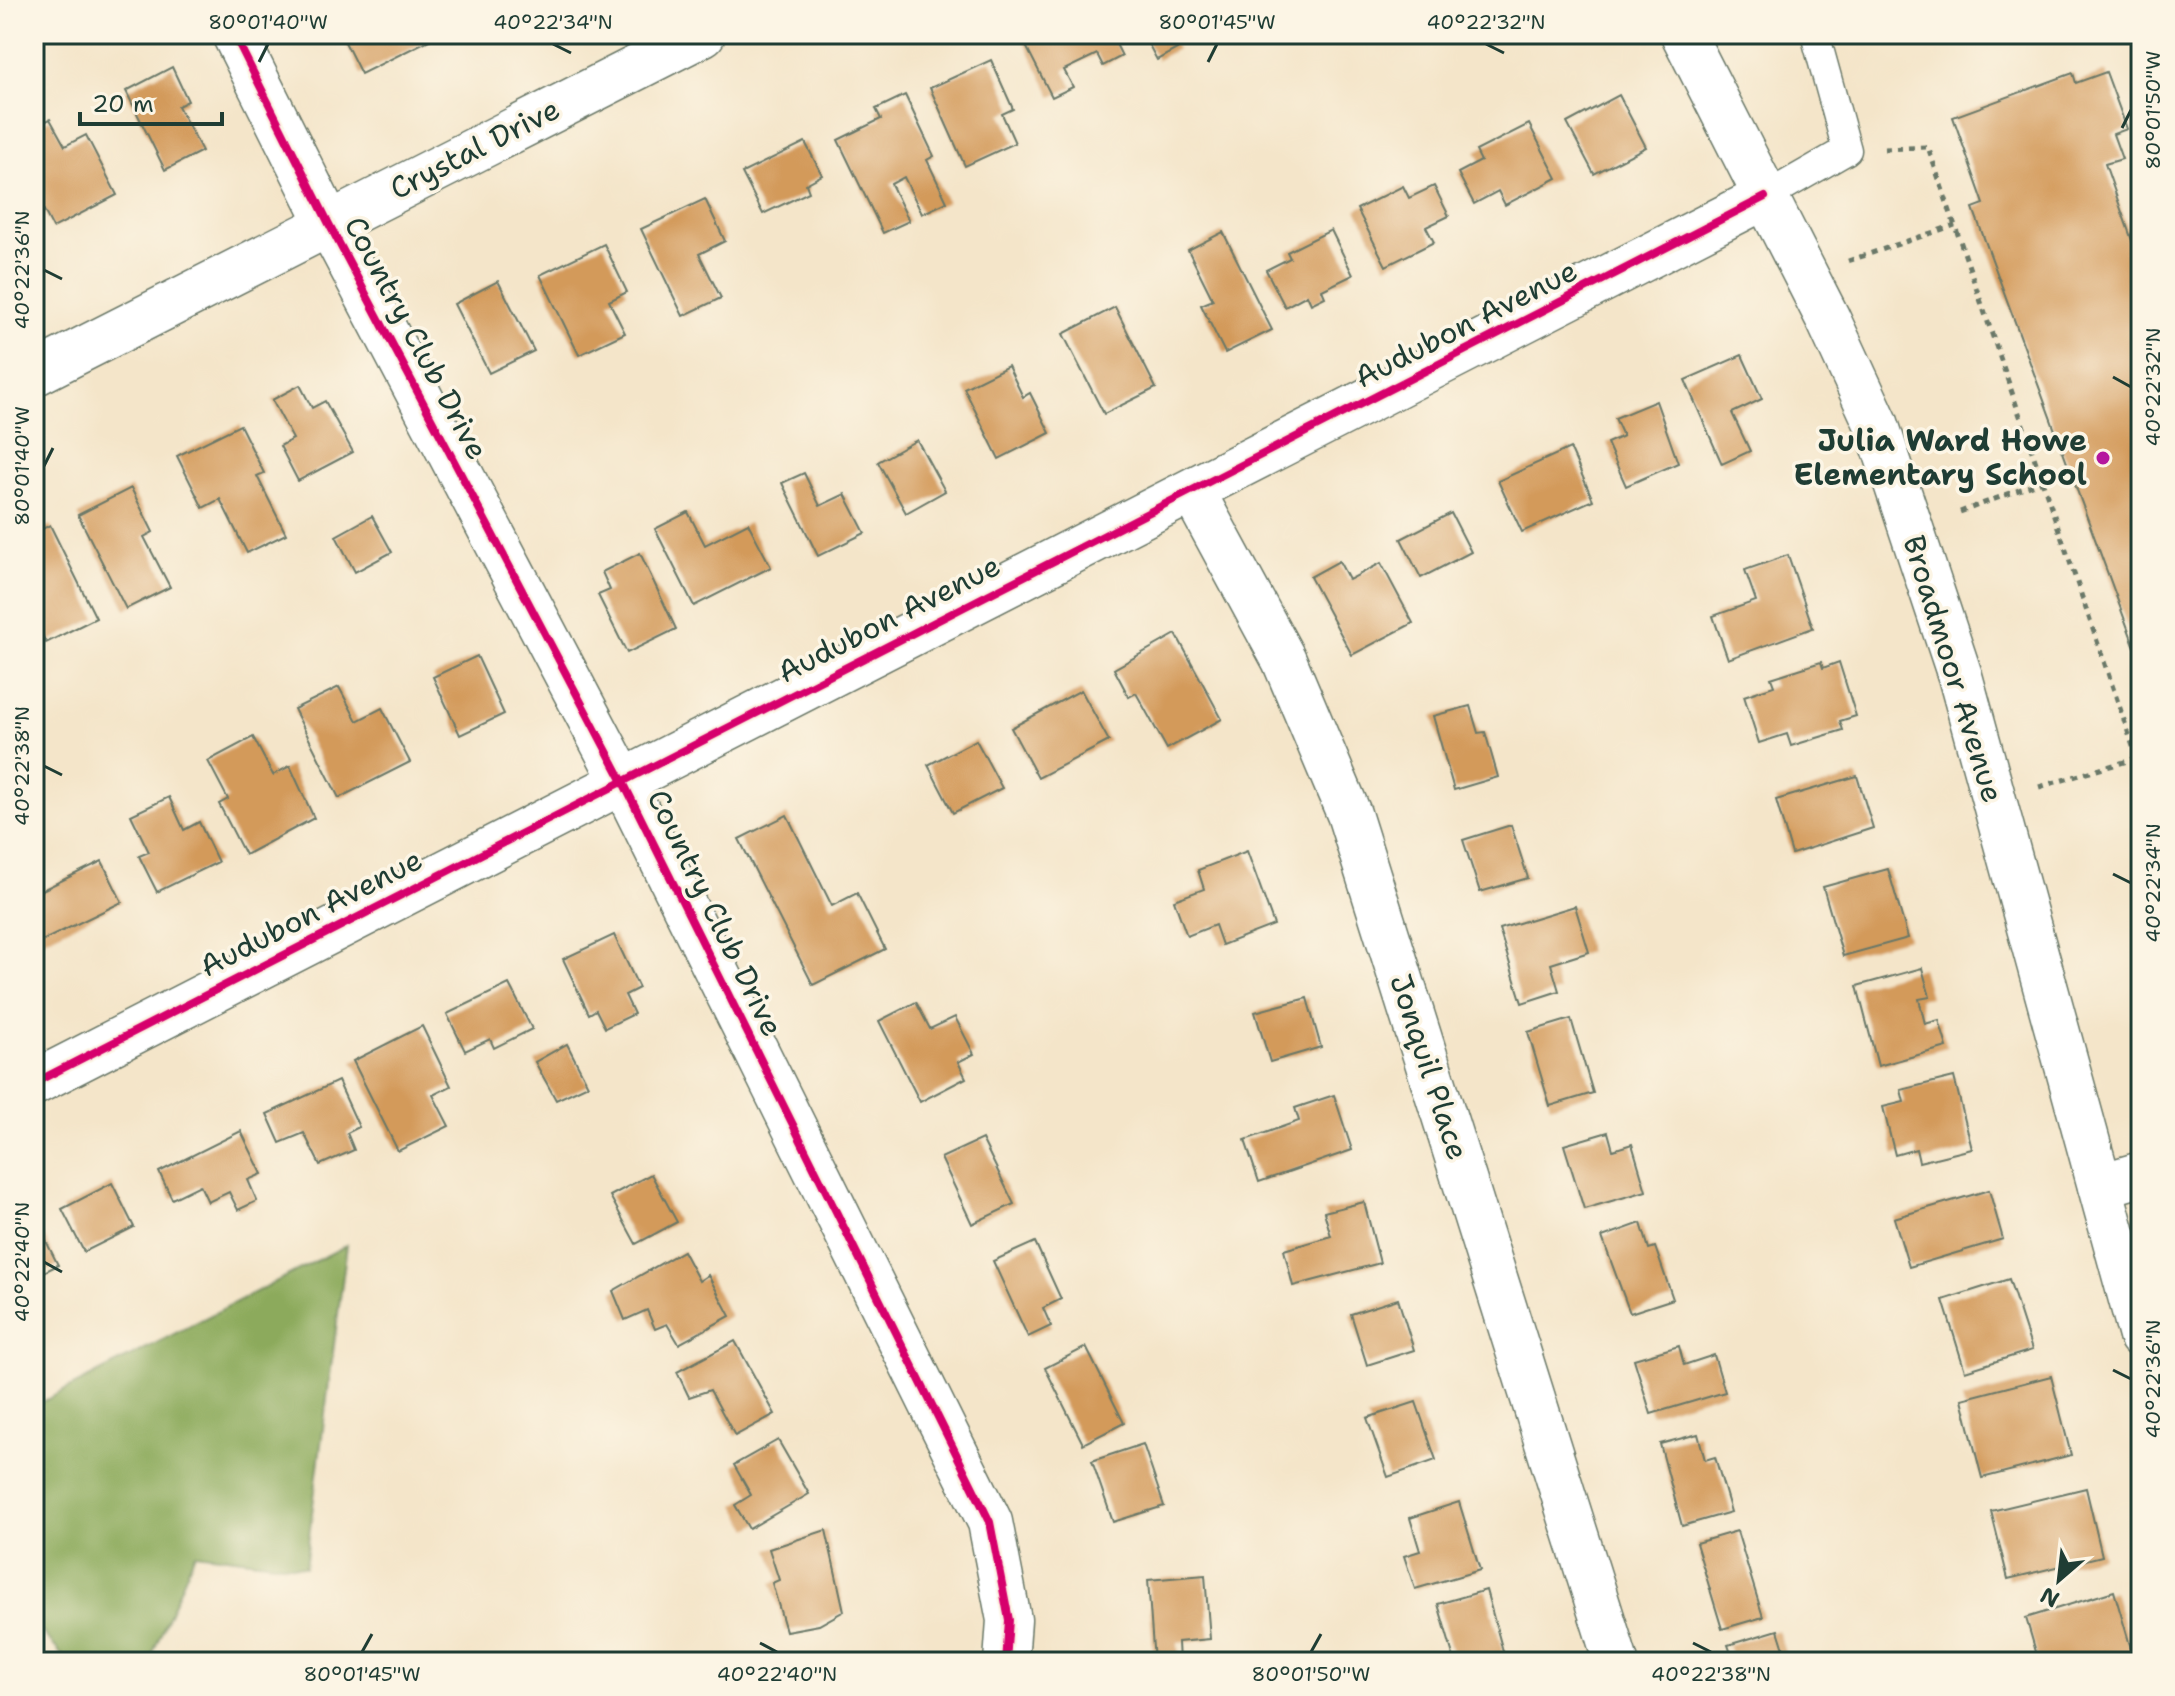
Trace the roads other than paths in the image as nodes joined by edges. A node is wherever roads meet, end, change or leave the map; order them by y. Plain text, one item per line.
1 (234, 34) edge
2 (703, 34) edge
3 (1683, 34) edge
4 (1815, 34) edge
5 (1765, 197) junction
6 (329, 224) junction
7 (34, 374) edge
8 (1193, 492) junction
9 (622, 780) junction
10 (34, 1083) edge
11 (2141, 1174) edge
12 (2100, 1186) junction
13 (2141, 1336) edge
14 (1006, 1662) edge
15 (1616, 1662) edge

1 - 6 street, Country Club Drive
2 - 6 street, Crystal Drive
3 - 5 street, Broadmoor Avenue
4 - 5 lane
5 - 8 street, Audubon Avenue
5 - 12 street, Broadmoor Avenue
6 - 7 street, Crystal Drive
6 - 9 street, Country Club Drive
8 - 9 street, Audubon Avenue
8 - 15 street, Jonquil Place
9 - 10 street, Audubon Avenue
9 - 14 street, Country Club Drive
11 - 12 street
12 - 13 street, Broadmoor Avenue

